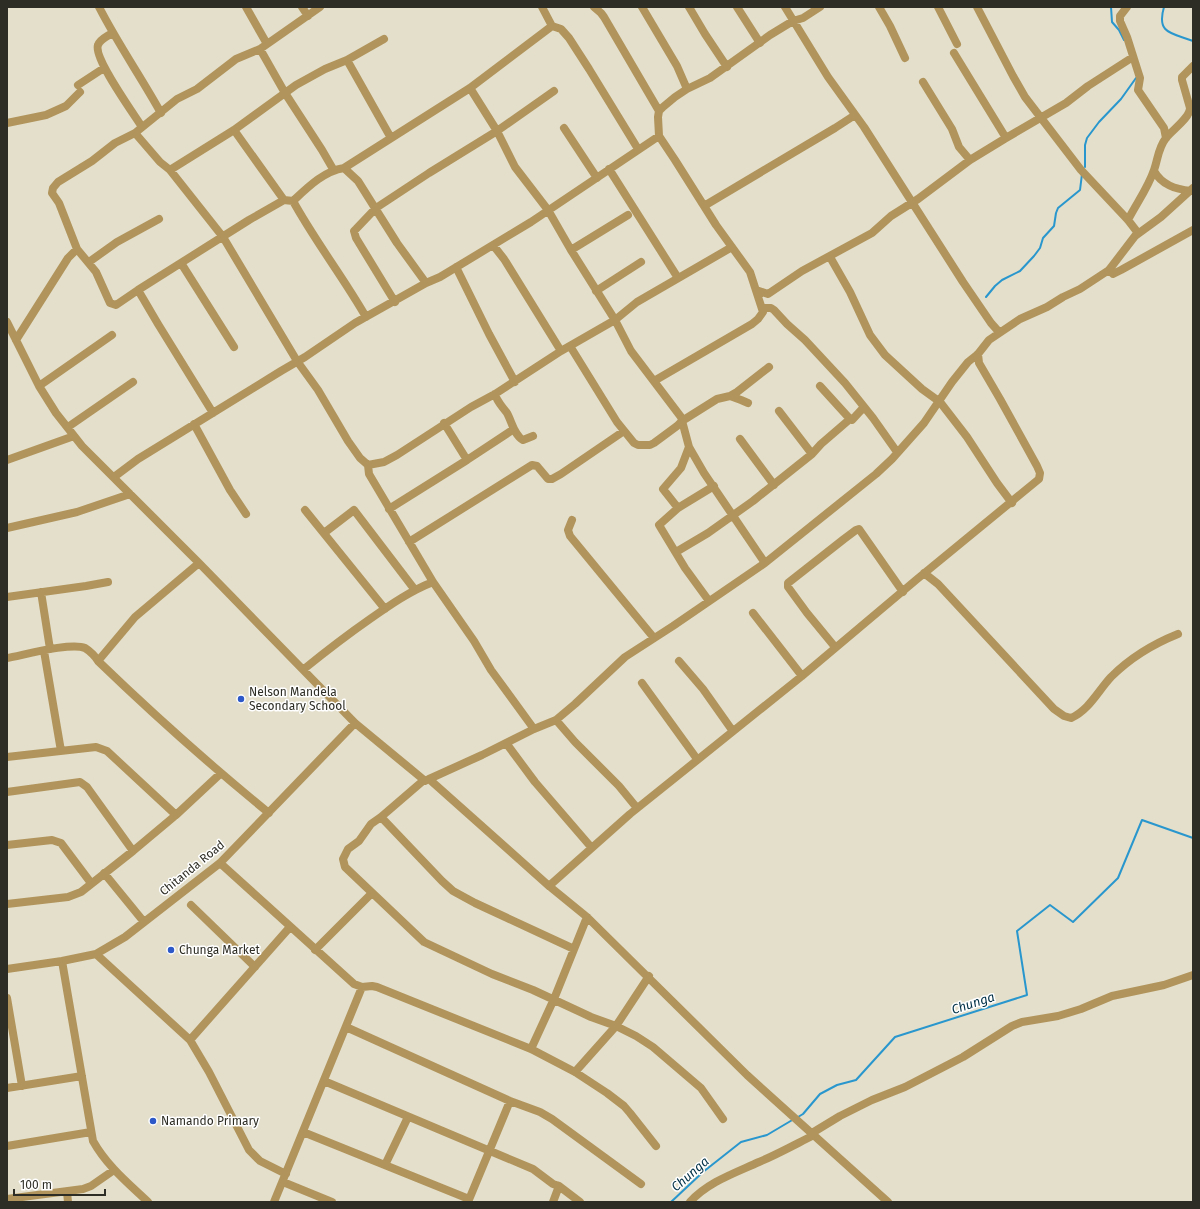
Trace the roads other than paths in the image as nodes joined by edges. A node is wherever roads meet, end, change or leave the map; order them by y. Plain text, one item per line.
1 (100, 7) edge
2 (246, 7) edge
3 (302, 7) edge
4 (320, 7) edge
5 (542, 7) edge
6 (594, 7) edge
7 (642, 7) edge
8 (689, 7) edge
9 (737, 7) edge
10 (785, 7) edge
11 (820, 7) edge
12 (879, 7) edge
13 (938, 7) edge
14 (977, 7) edge
15 (1127, 7) edge
16 (308, 16) junction
17 (793, 21) junction
18 (552, 26) junction
19 (112, 33) junction
20 (384, 39) dead end
21 (267, 44) junction
22 (760, 44) junction
23 (957, 44) dead end
24 (260, 49) junction
25 (954, 53) dead end
26 (1133, 57) junction
27 (904, 58) dead end
28 (347, 60) junction
29 (727, 66) junction
30 (1193, 66) edge
31 (104, 68) junction
32 (923, 82) dead end
33 (470, 88) junction
34 (687, 89) junction
35 (554, 91) dead end
36 (285, 93) junction
37 (659, 111) junction
38 (161, 113) junction
39 (855, 115) junction
40 (1040, 118) junction
41 (7, 124) edge
42 (142, 127) junction
43 (564, 128) dead end
44 (234, 130) junction
45 (497, 131) junction
46 (135, 133) junction
47 (659, 136) junction
48 (391, 138) junction
49 (1006, 138) junction
50 (1166, 138) junction
51 (638, 149) junction
52 (970, 160) junction
53 (344, 168) junction
54 (609, 169) junction
55 (170, 170) junction
56 (334, 170) junction
57 (1154, 171) junction
58 (597, 178) junction
59 (1192, 189) edge
60 (284, 200) junction
61 (293, 201) junction
62 (912, 202) junction
63 (704, 206) junction
64 (376, 208) junction
65 (548, 210) junction
66 (628, 215) dead end
67 (159, 219) dead end
68 (1128, 220) junction
69 (1193, 230) edge
70 (1138, 233) junction
71 (223, 237) junction
72 (493, 245) junction
73 (732, 247) junction
74 (78, 249) junction
75 (571, 250) junction
76 (830, 257) junction
77 (89, 262) junction
78 (641, 262) dead end
79 (181, 263) junction
80 (456, 267) junction
81 (1109, 270) junction
82 (678, 278) junction
83 (426, 282) junction
84 (138, 290) junction
85 (756, 290) junction
86 (596, 291) junction
87 (395, 302) junction
88 (762, 308) junction
89 (366, 317) junction
90 (615, 320) junction
91 (7, 324) edge
92 (999, 332) junction
93 (112, 335) dead end
94 (16, 340) junction
95 (570, 346) junction
96 (234, 347) dead end
97 (561, 351) junction
98 (978, 354) junction
99 (297, 361) junction
100 (769, 367) dead end
101 (654, 381) junction
102 (133, 382) dead end
103 (515, 382) junction
104 (39, 386) junction
105 (820, 386) dead end
106 (495, 394) junction
107 (730, 396) junction
108 (940, 402) junction
109 (748, 403) dead end
110 (864, 408) junction
111 (779, 411) dead end
112 (213, 413) junction
113 (682, 420) junction
114 (850, 420) junction
115 (444, 423) junction
116 (194, 424) junction
117 (68, 427) junction
118 (514, 429) junction
119 (624, 431) junction
120 (74, 436) junction
121 (533, 436) dead end
122 (740, 439) dead end
123 (689, 447) junction
124 (897, 452) junction
125 (812, 454) junction
126 (7, 460) edge
127 (467, 460) junction
128 (368, 465) junction
129 (114, 477) junction
130 (774, 485) junction
131 (714, 486) junction
132 (130, 494) junction
133 (1012, 503) junction
134 (678, 508) junction
135 (390, 509) junction
136 (305, 510) dead end
137 (246, 514) dead end
138 (733, 515) junction
139 (572, 520) dead end
140 (7, 528) edge
141 (324, 534) junction
142 (409, 542) junction
143 (676, 552) junction
144 (199, 563) junction
145 (765, 563) junction
146 (924, 573) junction
147 (108, 582) dead end
148 (433, 582) junction
149 (415, 590) junction
150 (41, 592) junction
151 (903, 592) junction
152 (7, 597) edge
153 (709, 601) junction
154 (384, 609) junction
155 (753, 613) dead end
156 (1178, 634) dead end
157 (654, 638) junction
158 (836, 647) junction
159 (47, 650) junction
160 (7, 658) edge
161 (679, 661) dead end
162 (98, 662) junction
163 (304, 669) junction
164 (802, 676) junction
165 (642, 683) dead end
166 (556, 720) junction
167 (356, 723) junction
168 (534, 729) junction
169 (732, 730) junction
170 (506, 743) junction
171 (61, 751) junction
172 (7, 758) edge
173 (697, 759) junction
174 (220, 774) junction
175 (426, 780) junction
176 (7, 792) edge
177 (637, 808) junction
178 (269, 813) junction
179 (176, 814) junction
180 (381, 817) junction
181 (7, 845) edge
182 (591, 847) junction
183 (133, 851) junction
184 (220, 863) junction
185 (104, 873) junction
186 (91, 883) junction
187 (549, 886) junction
188 (372, 893) junction
189 (7, 904) edge
190 (191, 905) dead end
191 (588, 917) junction
192 (144, 922) junction
193 (290, 927) junction
194 (574, 949) junction
195 (315, 950) junction
196 (96, 954) junction
197 (62, 961) junction
198 (254, 967) junction
199 (7, 969) edge
200 (1193, 975) edge
201 (649, 976) junction
202 (362, 987) junction
203 (7, 998) edge
204 (554, 999) junction
205 (616, 1026) junction
206 (346, 1027) junction
207 (9, 1029) edge
208 (190, 1040) junction
209 (531, 1049) junction
210 (575, 1072) junction
211 (82, 1076) junction
212 (324, 1081) junction
213 (22, 1086) junction
214 (7, 1088) edge
215 (510, 1101) junction
216 (408, 1117) junction
217 (723, 1119) dead end
218 (91, 1132) junction
219 (303, 1132) junction
220 (813, 1134) junction
221 (7, 1146) edge
222 (656, 1146) dead end
223 (489, 1151) junction
224 (385, 1165) junction
225 (114, 1170) junction
226 (286, 1174) junction
227 (283, 1182) junction
228 (641, 1184) dead end
229 (558, 1186) junction
230 (67, 1192) junction
231 (7, 1200) edge
232 (468, 1200) edge
233 (68, 1202) edge
234 (148, 1202) edge
235 (274, 1202) edge
236 (332, 1202) edge
237 (553, 1202) edge
238 (580, 1202) edge
239 (690, 1202) edge
240 (888, 1202) edge

1 - 19 street
2 - 21 street
3 - 16 street
4 - 16 street
5 - 18 street
6 - 37 street
7 - 34 street
8 - 29 street
9 - 22 street
10 - 17 street
11 - 17 street
12 - 27 street
13 - 23 street
14 - 40 street
15 - 26 street
16 - 21 street
17 - 22 street
17 - 39 street
18 - 33 street
18 - 51 street
19 - 31 street
19 - 38 street
20 - 28 street
21 - 24 street
22 - 29 street
24 - 36 street
24 - 38 street
25 - 49 street
26 - 40 street
26 - 50 street
28 - 36 street
28 - 48 street
29 - 34 street
30 - 50 street
31 - 41 street
31 - 42 street
32 - 52 street
33 - 45 street
33 - 48 street
34 - 37 street
35 - 45 street
36 - 44 street
36 - 56 street
37 - 47 street
38 - 42 street
39 - 62 street
39 - 63 street
40 - 49 street
40 - 68 street
42 - 46 street
43 - 58 street
44 - 55 street
44 - 60 street
45 - 64 street
45 - 65 street
46 - 55 street
46 - 74 street
47 - 51 street
47 - 63 street
48 - 53 street
49 - 52 street
50 - 57 street
51 - 54 street
52 - 62 street
53 - 56 street
53 - 64 street
54 - 58 street
54 - 82 street
55 - 71 street
56 - 61 street
57 - 59 street
57 - 68 street
58 - 65 street
59 - 70 street
60 - 61 street
60 - 71 street
61 - 89 street
62 - 76 street
62 - 92 street
63 - 73 street
64 - 83 street
64 - 87 street
65 - 72 street
65 - 75 street
66 - 75 street
67 - 77 street
68 - 70 street
69 - 81 street
70 - 81 street
71 - 79 street
71 - 99 street
72 - 80 street
72 - 97 street
73 - 82 street
73 - 85 street
74 - 77 street
74 - 94 street
75 - 86 street
76 - 85 street
76 - 108 street
77 - 84 street
78 - 86 street
79 - 84 street
79 - 96 street
80 - 83 street
80 - 103 street
81 - 92 street
82 - 90 street
83 - 87 street
84 - 112 street
85 - 88 street
86 - 90 street
87 - 89 street
88 - 101 street
88 - 110 street
89 - 99 street
90 - 95 street
90 - 101 street
91 - 94 street
92 - 98 street
93 - 104 street
94 - 104 street
95 - 97 street
95 - 119 street
97 - 103 street
98 - 108 street
98 - 133 street
99 - 112 street
99 - 128 street
100 - 107 street
101 - 113 street
102 - 117 street
103 - 106 street
104 - 117 street
105 - 114 street
106 - 115 street
106 - 118 street
107 - 109 street
107 - 113 street
108 - 124 street
108 - 133 street
110 - 114 street
110 - 124 street
111 - 125 street
112 - 116 street
113 - 119 street
113 - 123 street
114 - 125 street
115 - 127 street
115 - 128 street
116 - 129 street
116 - 137 street
117 - 120 street
118 - 121 street
118 - 127 street
119 - 142 street
120 - 126 street
120 - 129 street
122 - 130 street
123 - 131 street
123 - 134 street
124 - 145 street
125 - 130 street
127 - 135 street
128 - 135 street
129 - 132 street
130 - 138 street
131 - 134 street
131 - 138 street
132 - 140 street
132 - 144 street
133 - 146 street
134 - 143 street
135 - 142 street
136 - 141 street
138 - 143 street
138 - 145 street
139 - 157 street
141 - 149 street
141 - 154 street
142 - 148 street
143 - 153 street
144 - 162 street
144 - 163 street
145 - 153 street
146 - 151 street
146 - 156 street
147 - 150 street
148 - 149 street
148 - 168 street
149 - 154 street
150 - 152 street
150 - 159 street
151 - 158 street
151 - 158 street
153 - 157 street
154 - 163 street
155 - 164 street
157 - 166 street
158 - 164 street
159 - 160 street
159 - 162 street
159 - 171 street
161 - 169 street
162 - 174 street
163 - 167 street
164 - 169 street
165 - 173 street
166 - 168 street
166 - 177 street
167 - 175 street
167 - 178 street, Chitanda Road
168 - 170 street
169 - 173 street
170 - 175 street
170 - 182 street
171 - 172 street
171 - 179 street
173 - 177 street
174 - 178 street
174 - 179 street
175 - 180 street
175 - 187 street
176 - 183 street
177 - 182 street
178 - 184 street, Chitanda Road
179 - 183 street
180 - 188 street
180 - 194 street
181 - 186 street
182 - 187 street
183 - 185 street
184 - 192 street, Chitanda Road
184 - 193 street
185 - 186 street
185 - 192 street
186 - 189 street
187 - 191 street
188 - 195 street
188 - 204 street
190 - 198 street
191 - 194 street
191 - 201 street
192 - 196 street, Chitanda Road
193 - 195 street
193 - 198 street
194 - 204 street
195 - 202 street
196 - 197 street, Chitanda Road
196 - 208 street
197 - 199 street, Chitanda Road
197 - 211 street
198 - 208 street
200 - 220 street
201 - 205 street
201 - 220 street
202 - 206 street
202 - 209 street
203 - 207 street
204 - 205 street
204 - 209 street
205 - 210 street
205 - 217 street
206 - 212 street
206 - 215 street
207 - 213 street
208 - 226 street
209 - 210 street
210 - 222 street
211 - 213 street
211 - 218 street
212 - 216 street
212 - 219 street
213 - 214 street
215 - 223 street
215 - 228 street
216 - 223 street
216 - 224 street
218 - 221 street
218 - 225 street
219 - 224 street
219 - 226 street
220 - 239 street
220 - 240 street
223 - 229 street
223 - 232 street
224 - 232 street
225 - 230 street
225 - 234 street
226 - 227 street
227 - 235 street
227 - 236 street
229 - 237 street
229 - 238 street
230 - 231 street
230 - 233 street

